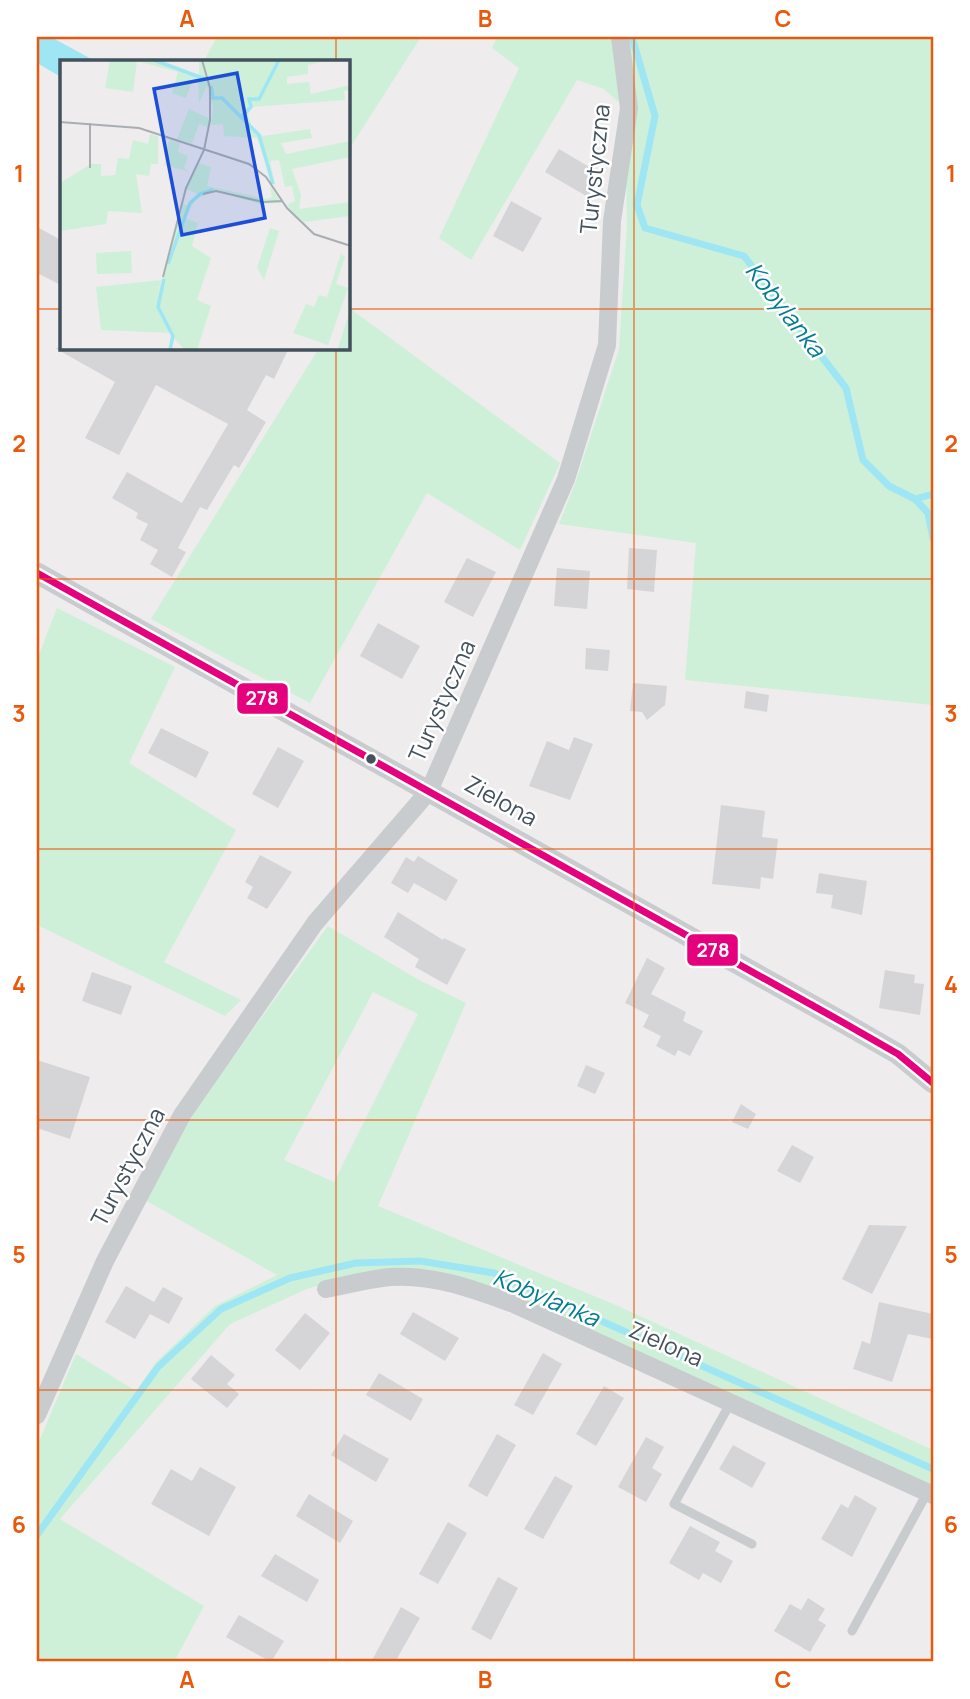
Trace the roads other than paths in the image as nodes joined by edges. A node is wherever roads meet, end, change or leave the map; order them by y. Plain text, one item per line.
1 (620, 37) edge
2 (37, 573) edge
3 (429, 791) junction
4 (933, 1083) edge
5 (326, 1289) dead end
6 (731, 1402) junction
7 (37, 1415) edge
8 (930, 1494) edge
9 (752, 1544) dead end
10 (852, 1631) dead end

1 - 3 street, Turystyczna
2 - 3 street, Zielona
3 - 4 street, Zielona
3 - 7 street, Turystyczna
5 - 6 street, Zielona
6 - 8 street, Zielona
6 - 9 lane
8 - 10 lane

